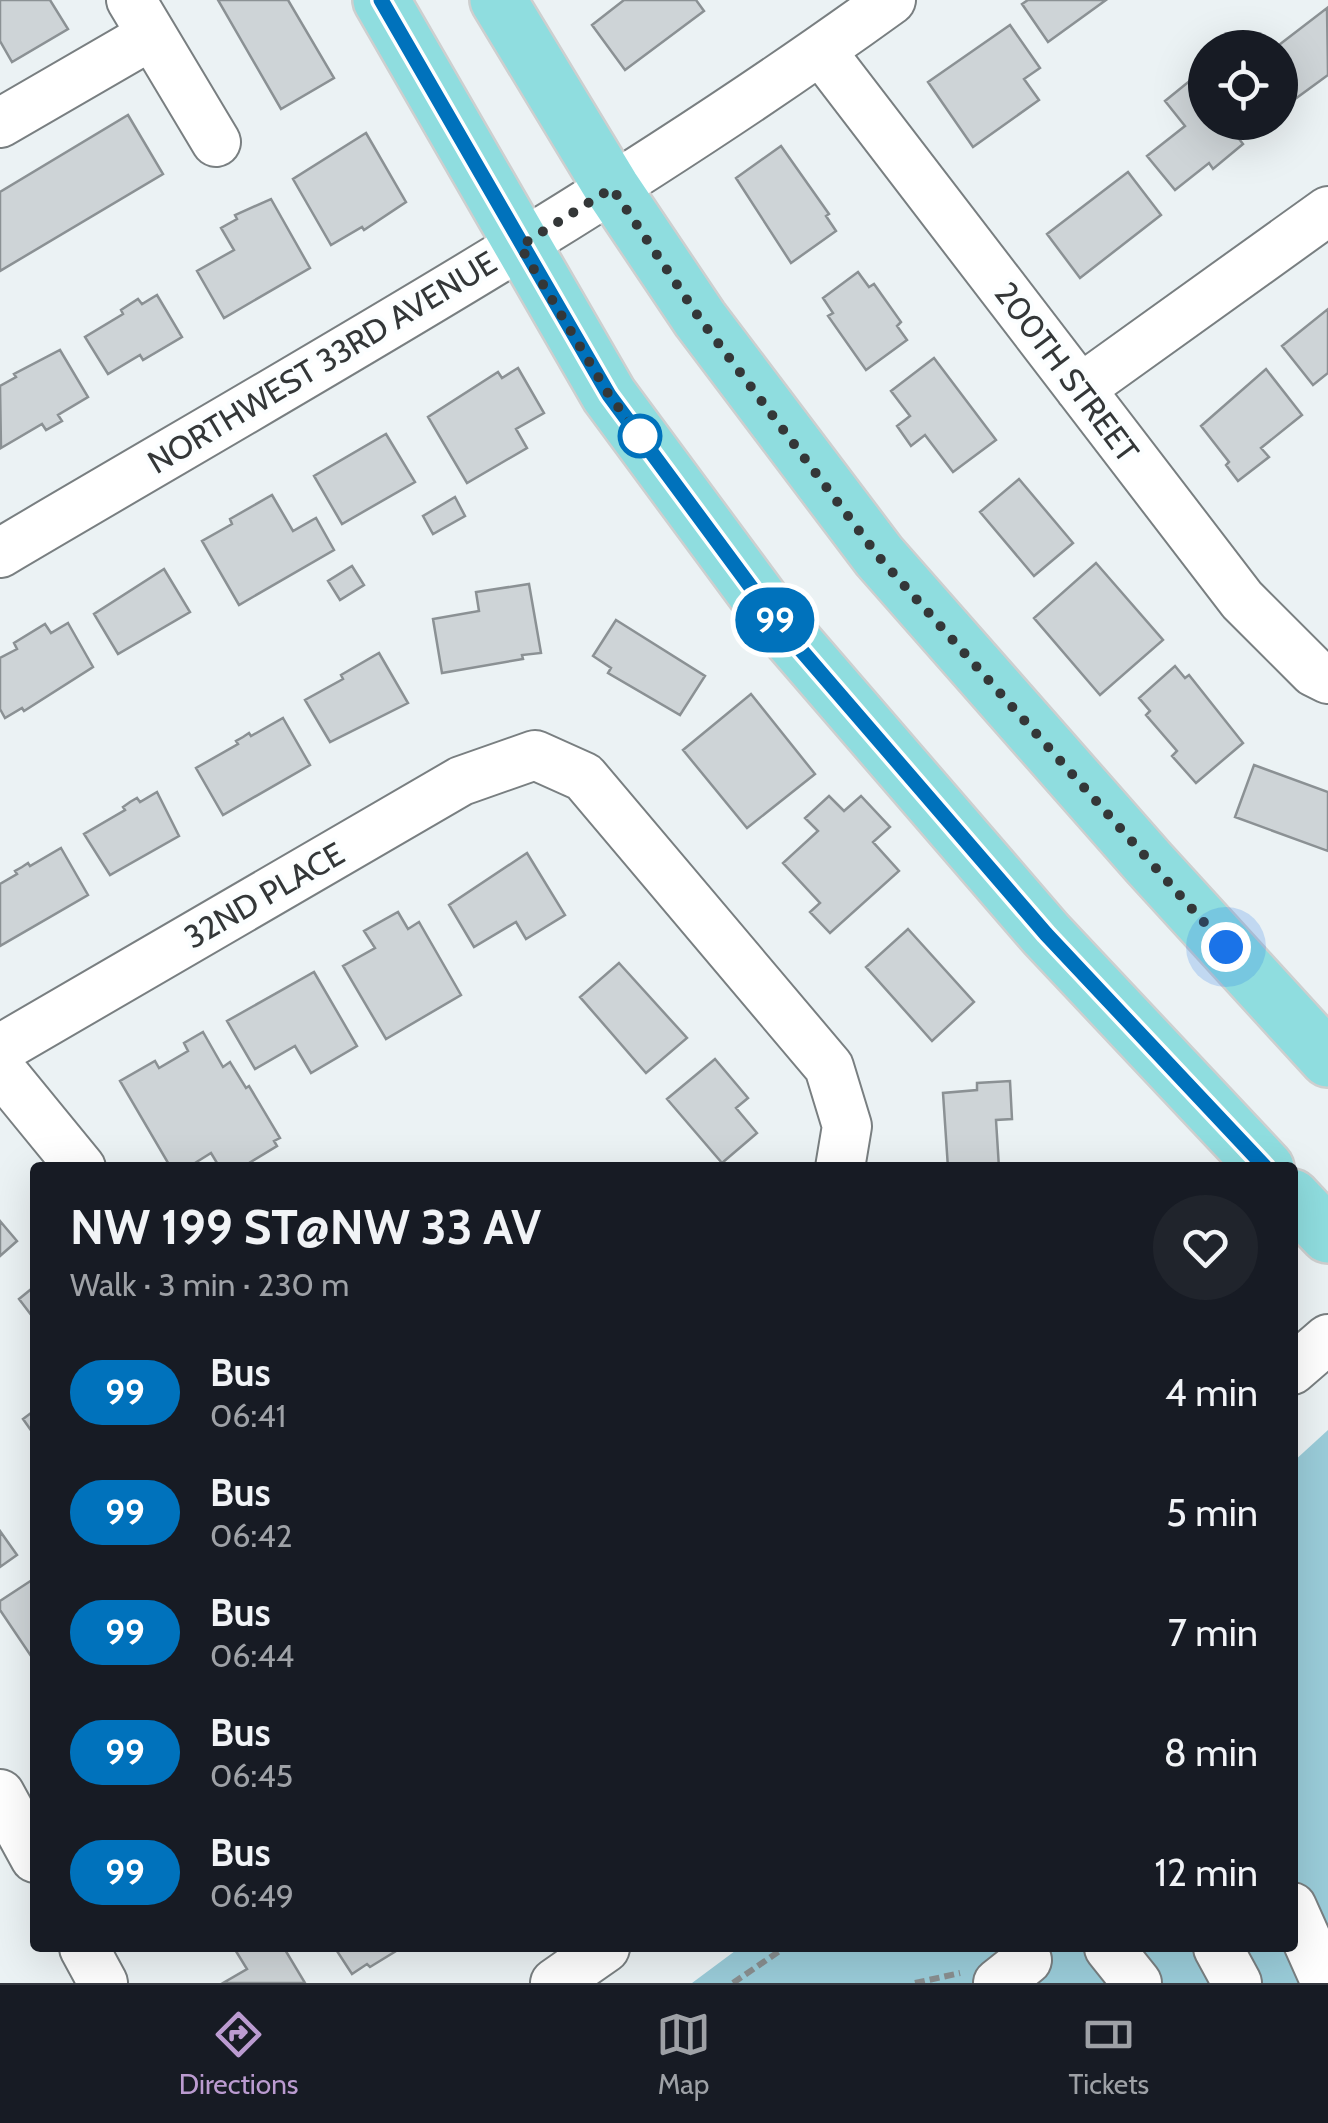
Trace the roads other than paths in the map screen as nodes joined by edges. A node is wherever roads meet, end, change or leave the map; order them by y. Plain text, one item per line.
1 (381, 0) edge
2 (498, 0) edge
3 (890, 0) edge
4 (142, 18) edge
5 (820, 51) junction
6 (0, 123) edge
7 (216, 142) dead end
8 (612, 188) junction
9 (1328, 211) edge
10 (520, 246) junction
11 (1080, 389) junction
12 (0, 553) edge
13 (1328, 678) edge
14 (0, 1050) edge
15 (1328, 1059) edge
16 (0, 1070) edge
17 (843, 1147) edge
18 (76, 1162) edge
19 (1260, 1162) edge
20 (1298, 1203) edge
21 (1328, 1235) edge
22 (1328, 1339) edge
23 (1298, 1365) edge
24 (9, 1791) edge
25 (30, 1845) edge
26 (1298, 1920) edge
27 (86, 1952) edge
28 (599, 1952) edge
29 (1113, 1952) edge
30 (1220, 1952) edge
31 (103, 1983) edge
32 (555, 1983) edge
33 (1138, 1983) edge
34 (1237, 1983) edge
35 (1326, 1983) edge

1 - 10 main road
2 - 8 main road
3 - 5 street, NORTHWEST 33RD AVENUE
4 - 6 street
4 - 7 street
5 - 8 street, NORTHWEST 33RD AVENUE
5 - 11 street, 200TH STREET
8 - 10 street, NORTHWEST 33RD AVENUE
8 - 15 main road
9 - 11 street
10 - 12 street, NORTHWEST 33RD AVENUE
10 - 19 main road
11 - 13 street, 200TH STREET
14 - 17 street, 32ND PLACE
16 - 18 street
20 - 21 main road
22 - 23 street
24 - 25 street
26 - 35 street
27 - 31 street
28 - 32 street
29 - 33 street
30 - 34 street

